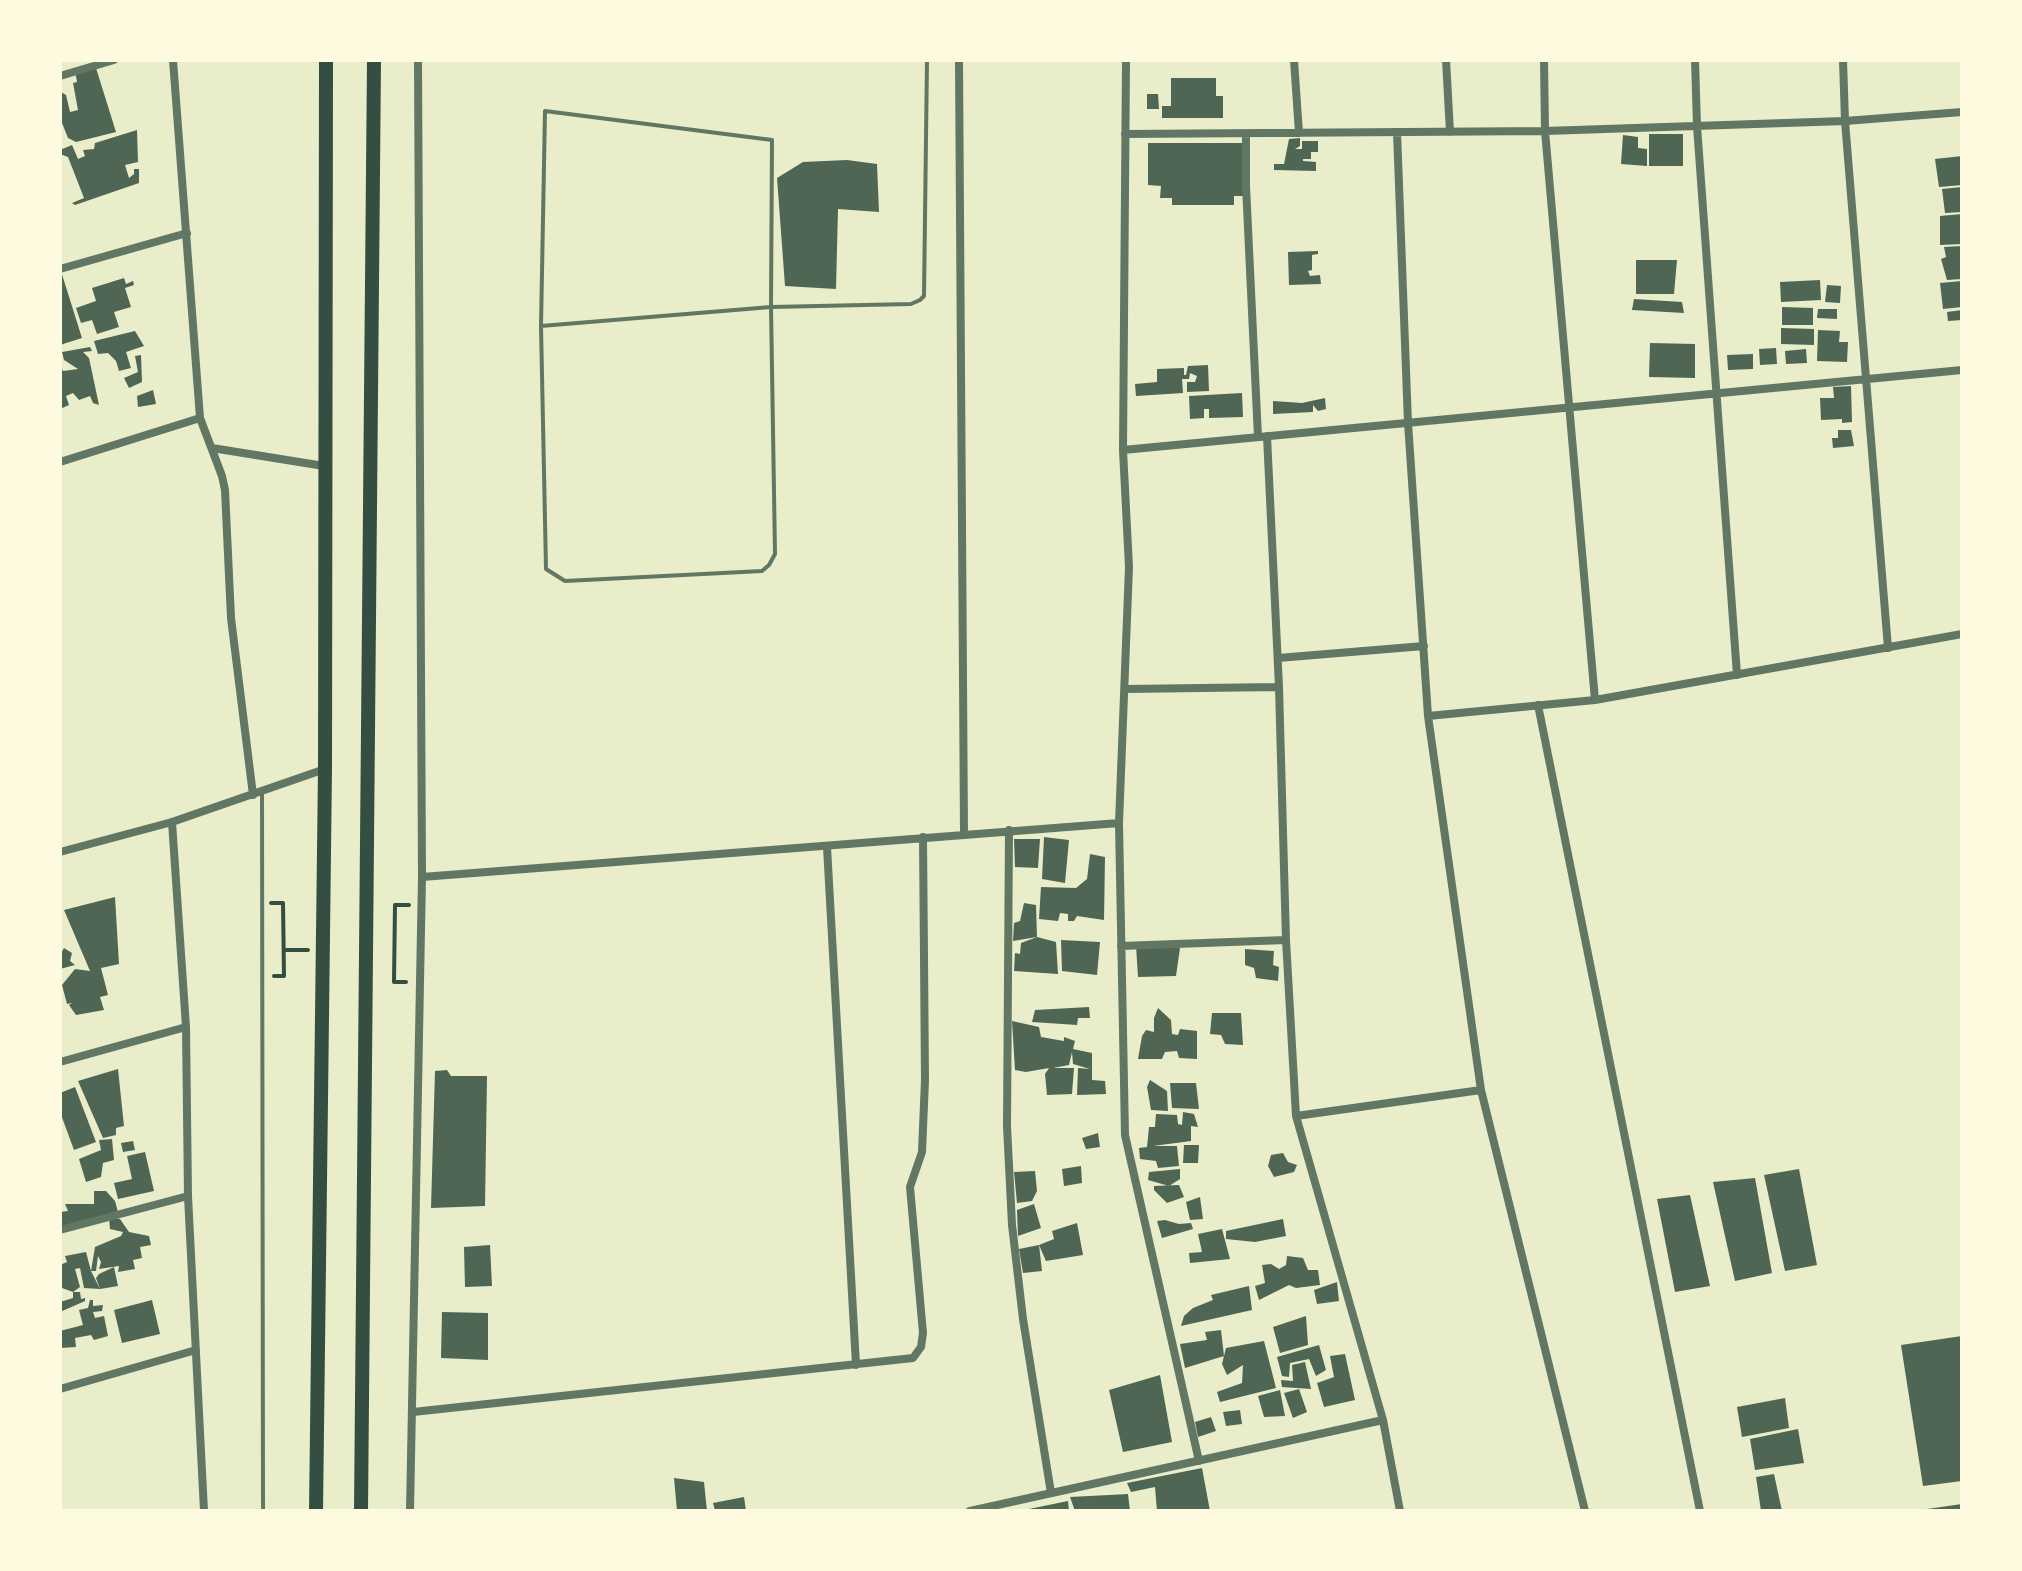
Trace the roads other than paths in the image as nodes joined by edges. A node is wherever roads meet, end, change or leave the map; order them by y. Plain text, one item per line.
1 (114, 60) edge
2 (173, 60) edge
3 (326, 60) edge
4 (374, 60) edge
5 (418, 60) edge
6 (927, 60) edge
7 (959, 60) edge
8 (1126, 60) edge
9 (1294, 60) edge
10 (1446, 60) edge
11 (1544, 60) edge
12 (1695, 60) edge
13 (1843, 60) edge
14 (60, 76) edge
15 (1962, 112) edge
16 (1845, 121) junction
17 (1697, 126) junction
18 (1545, 131) junction
19 (1397, 132) junction
20 (1450, 132) junction
21 (1299, 133) junction
22 (1125, 134) junction
23 (1246, 134) junction
24 (187, 233) junction
25 (60, 269) edge
26 (771, 307) junction
27 (541, 326) junction
28 (1962, 370) edge
29 (1866, 380) junction
30 (1717, 394) junction
31 (1570, 408) junction
32 (200, 418) junction
33 (1408, 423) junction
34 (1262, 437) junction
35 (212, 448) junction
36 (1123, 450) junction
37 (60, 462) edge
38 (324, 466) junction
39 (1962, 634) edge
40 (1424, 646) junction
41 (1888, 648) junction
42 (1278, 658) junction
43 (1737, 675) junction
44 (1279, 687) junction
45 (1125, 689) junction
46 (1595, 700) junction
47 (1538, 705) junction
48 (1428, 716) junction
49 (325, 769) junction
50 (257, 794) junction
51 (172, 822) junction
52 (1119, 823) junction
53 (1009, 830) junction
54 (964, 833) junction
55 (923, 837) junction
56 (827, 847) junction
57 (60, 852) edge
58 (422, 877) junction
59 (1286, 940) junction
60 (1121, 946) junction
61 (186, 1027) junction
62 (60, 1062) edge
63 (1481, 1090) junction
64 (1296, 1116) junction
65 (188, 1196) junction
66 (60, 1230) edge
67 (196, 1350) junction
68 (856, 1365) junction
69 (60, 1389) edge
70 (413, 1412) junction
71 (1383, 1420) junction
72 (1199, 1461) junction
73 (1051, 1493) junction
74 (204, 1511) edge
75 (263, 1511) edge
76 (316, 1511) edge
77 (361, 1511) edge
78 (410, 1511) edge
79 (970, 1511) edge
80 (1400, 1511) edge
81 (1585, 1511) edge
82 (1700, 1511) edge

1 - 14 street
2 - 24 street
3 - 38 highway
4 - 77 highway
5 - 58 street
6 - 26 lane
7 - 54 street
8 - 22 street
9 - 21 street
10 - 20 street
11 - 18 street
12 - 17 street
13 - 16 street
15 - 16 street
16 - 17 street
16 - 29 street
17 - 18 street
17 - 30 street
18 - 20 street
18 - 31 street
19 - 20 street
19 - 21 street
19 - 33 street
21 - 23 street
22 - 23 street
22 - 36 street
23 - 34 street
24 - 25 street
24 - 32 street
26 - 27 lane
26 - 27 lane
26 - 27 lane
28 - 29 street
29 - 30 street
29 - 41 street
30 - 31 street
30 - 43 street
31 - 33 street
31 - 46 street
32 - 35 street
32 - 37 street
33 - 34 street
33 - 40 street
34 - 36 street
34 - 42 street
35 - 38 street
35 - 50 street
36 - 45 street
38 - 49 highway
39 - 41 street
40 - 42 street
40 - 48 street
41 - 43 street
42 - 44 street
43 - 46 street
44 - 45 street
44 - 59 street
45 - 52 street
46 - 47 street
47 - 48 street
47 - 82 street
48 - 63 street
49 - 50 street
49 - 76 highway
50 - 51 street
50 - 75 lane
51 - 57 street
51 - 61 street
52 - 53 street
52 - 60 street
53 - 54 street
53 - 73 street
54 - 55 street
55 - 56 street
55 - 68 street
56 - 58 street
56 - 68 street
58 - 70 street
59 - 60 street
59 - 64 street
60 - 72 street
61 - 62 street
61 - 65 street
63 - 64 street
63 - 81 street
64 - 71 street
65 - 66 street
65 - 67 street
67 - 69 street
67 - 74 street
68 - 70 street
70 - 78 street
71 - 72 street
71 - 80 street
72 - 73 street
73 - 79 street

